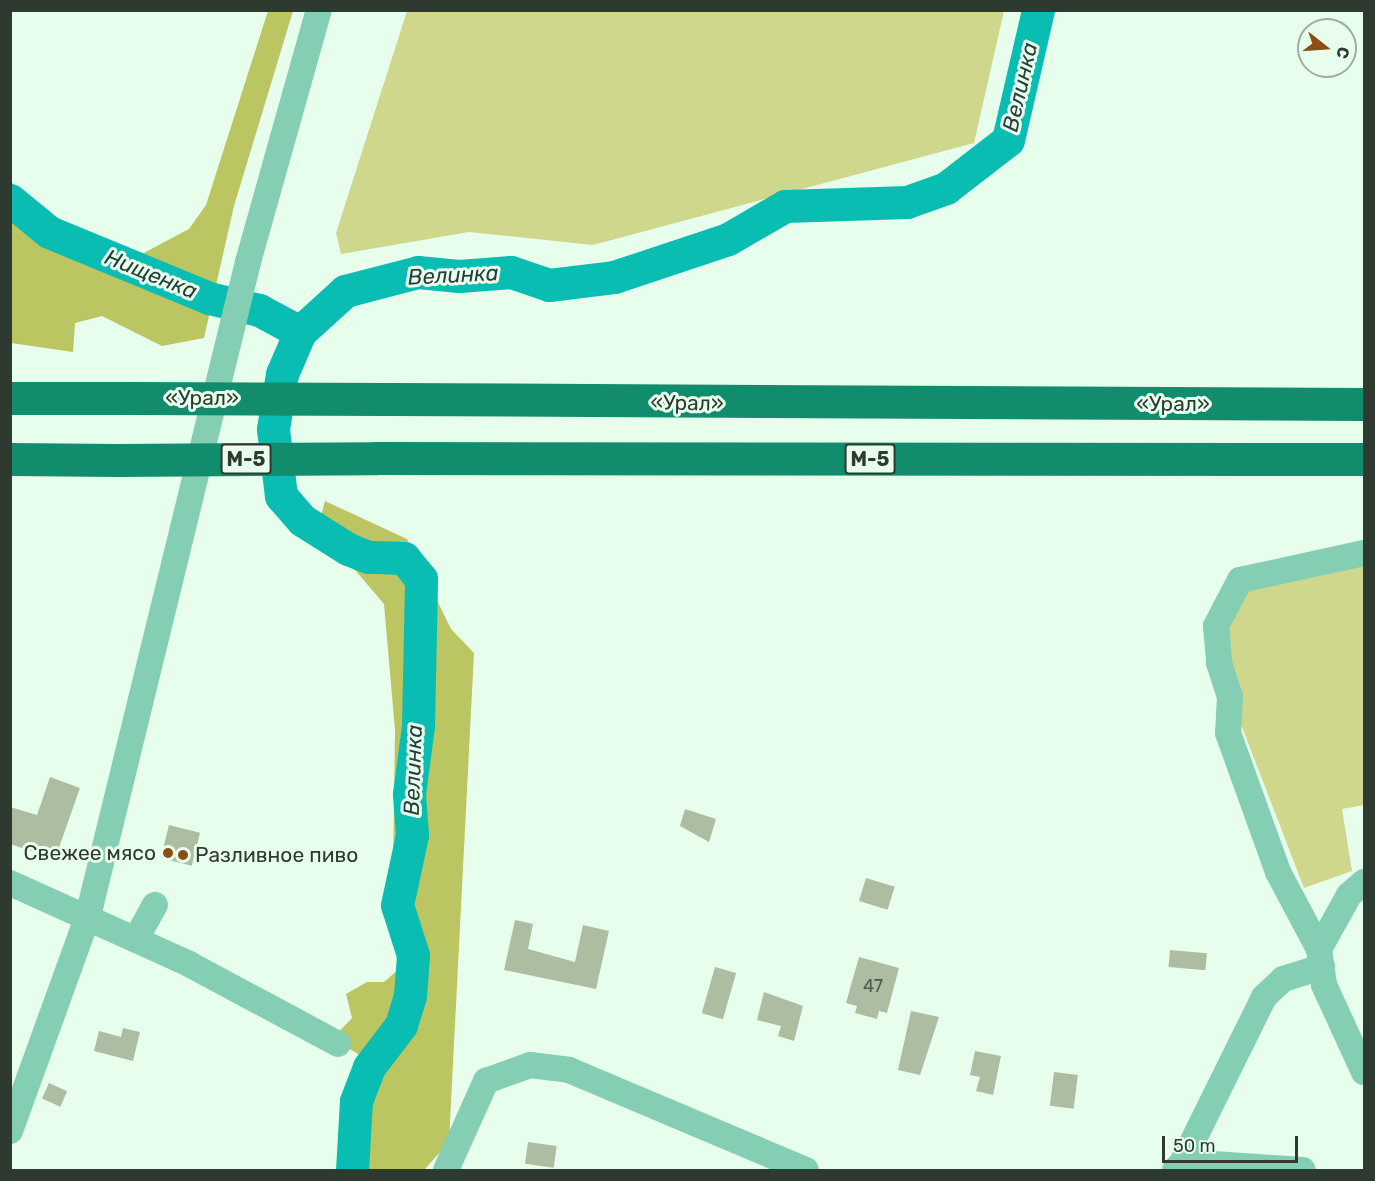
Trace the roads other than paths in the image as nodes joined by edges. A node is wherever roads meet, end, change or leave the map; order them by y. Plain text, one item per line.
1 (319, 10) edge
2 (10, 398) edge
3 (1365, 404) edge
4 (10, 459) edge
5 (1365, 459) edge
6 (1365, 554) edge
7 (1365, 882) edge
8 (10, 883) edge
9 (155, 905) dead end
10 (88, 916) junction
11 (136, 939) junction
12 (1321, 958) junction
13 (338, 1044) dead end
14 (1365, 1072) edge
15 (10, 1131) edge
16 (1178, 1167) edge
17 (446, 1170) edge
18 (806, 1170) edge
19 (1303, 1170) edge

1 - 10 street
2 - 3 highway, «Урал», bridge
4 - 5 highway, М-5, bridge
6 - 12 street
7 - 12 street
8 - 10 street
9 - 11 street
10 - 11 street
10 - 15 street
11 - 13 street
12 - 14 street
12 - 16 street
16 - 19 street
17 - 18 street

